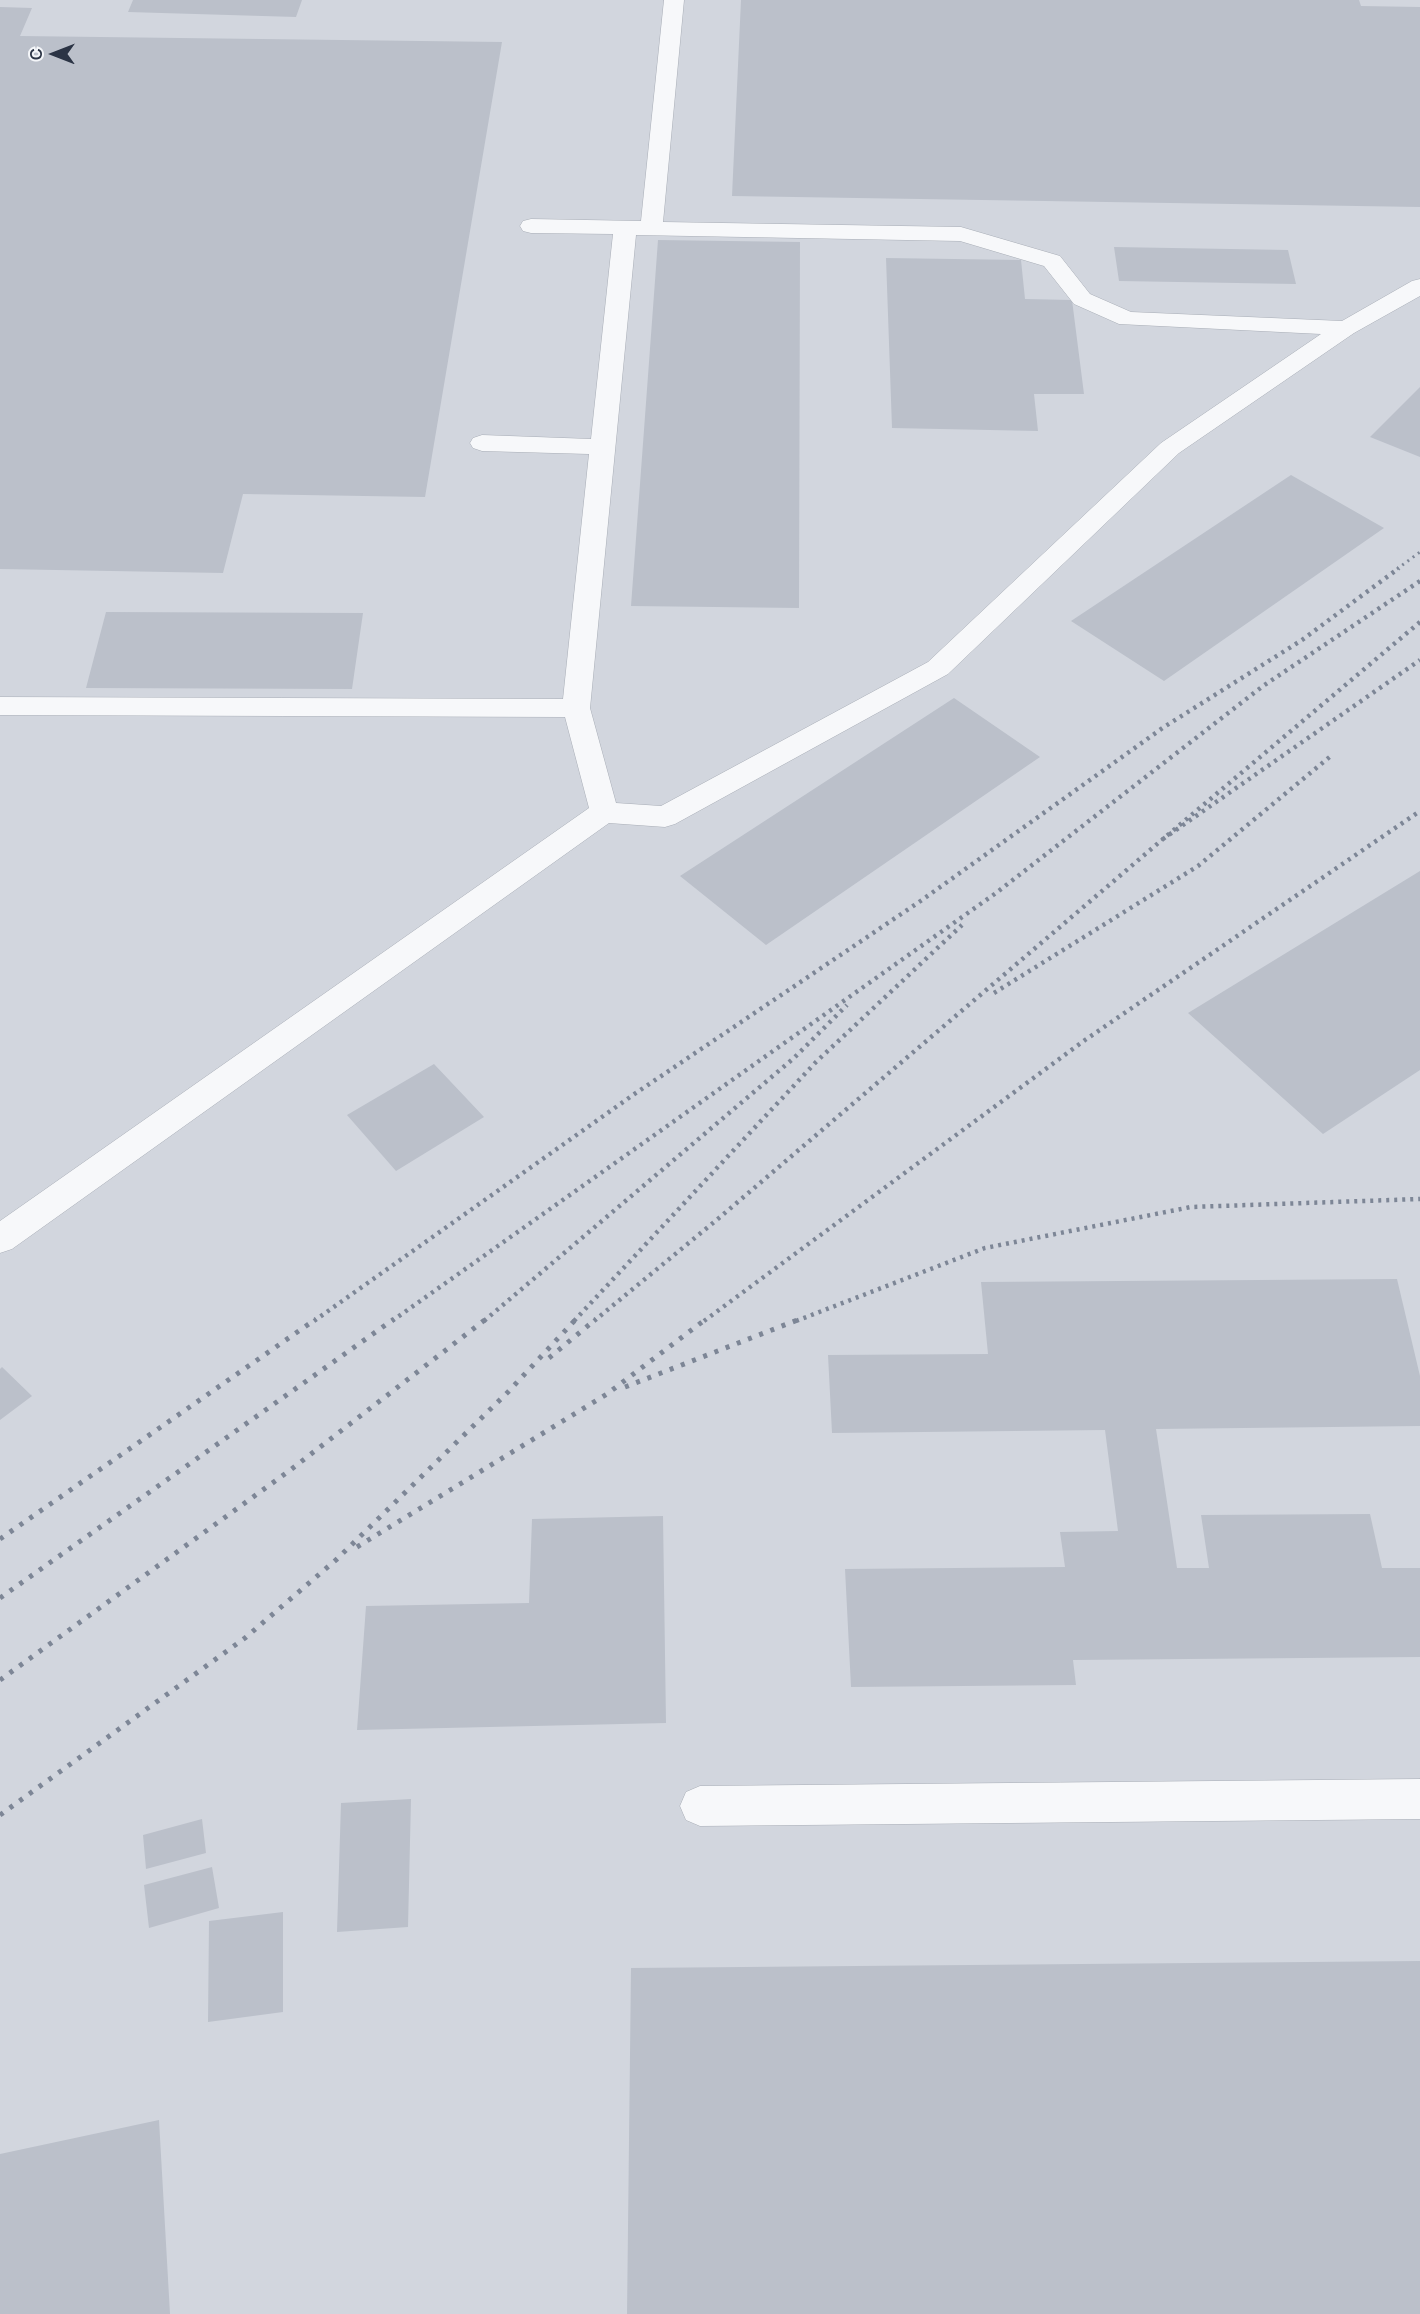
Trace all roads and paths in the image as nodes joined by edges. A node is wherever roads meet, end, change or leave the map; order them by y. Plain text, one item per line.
1 (674, 0) edge
2 (531, 226) dead end
3 (625, 228) junction
4 (651, 229) junction
5 (1420, 286) edge
6 (1346, 328) junction
7 (482, 443) dead end
8 (602, 447) junction
9 (0, 706) edge
10 (576, 708) junction
11 (604, 812) junction
12 (0, 1239) edge
13 (1420, 1799) edge
14 (700, 1806) dead end

1 - 4 lane
2 - 3 lane
3 - 4 lane
3 - 8 lane
4 - 6 lane
5 - 6 lane
6 - 11 lane
7 - 8 lane
8 - 10 lane
9 - 10 lane
10 - 11 lane
11 - 12 lane
13 - 14 lane

